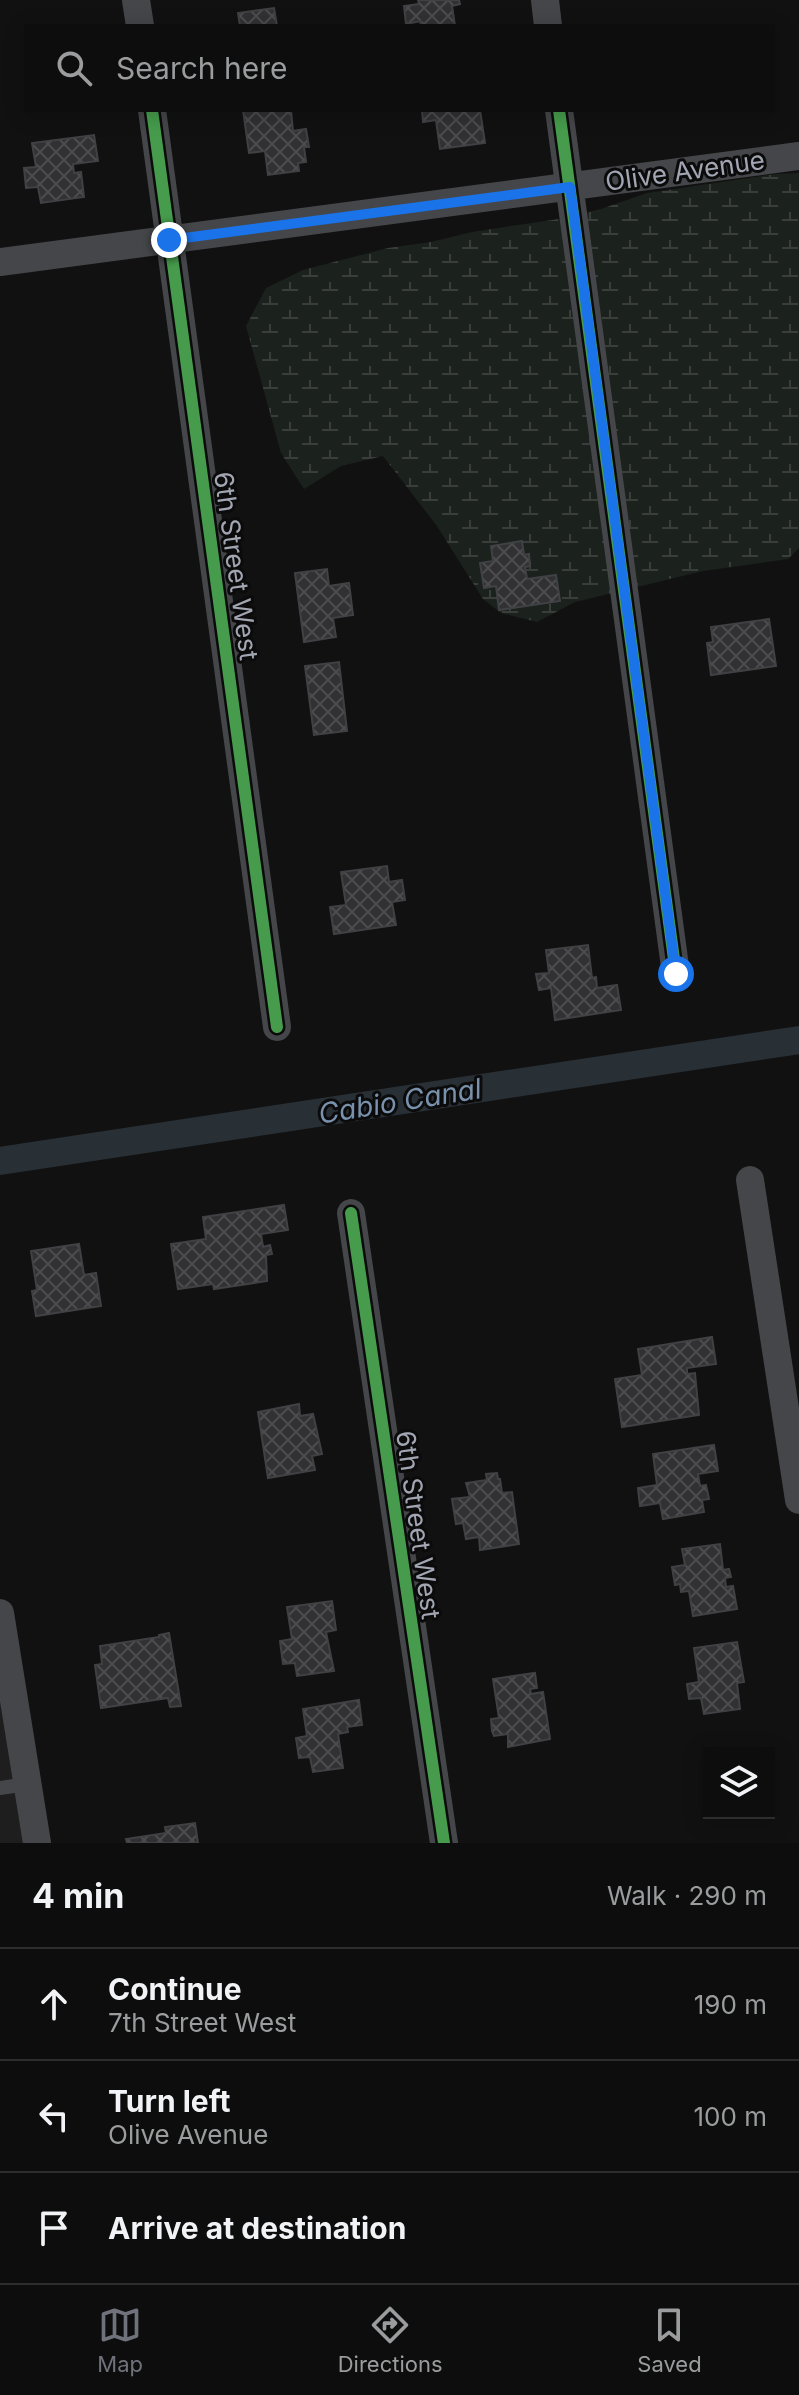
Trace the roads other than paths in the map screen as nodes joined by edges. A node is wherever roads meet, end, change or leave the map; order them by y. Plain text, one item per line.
1 (136, 0) edge
2 (545, 0) edge
3 (140, 24) edge
4 (548, 24) edge
5 (152, 112) edge
6 (559, 112) edge
7 (799, 156) edge
8 (570, 187) junction
9 (169, 240) junction
10 (0, 262) edge
11 (676, 974) dead end
12 (277, 1027) dead end
13 (750, 1180) dead end
14 (351, 1213) dead end
15 (799, 1500) edge
16 (0, 1613) edge
17 (13, 1786) edge
18 (37, 1843) edge
19 (444, 1843) edge

1 - 3 street
2 - 4 street
5 - 9 street, 6th Street West
6 - 8 street
7 - 8 street, Olive Avenue
8 - 9 street, Olive Avenue
8 - 11 street
9 - 10 street, Olive Avenue
9 - 12 street, 6th Street West
13 - 15 street
14 - 19 street, 6th Street West
16 - 17 street
17 - 18 street

